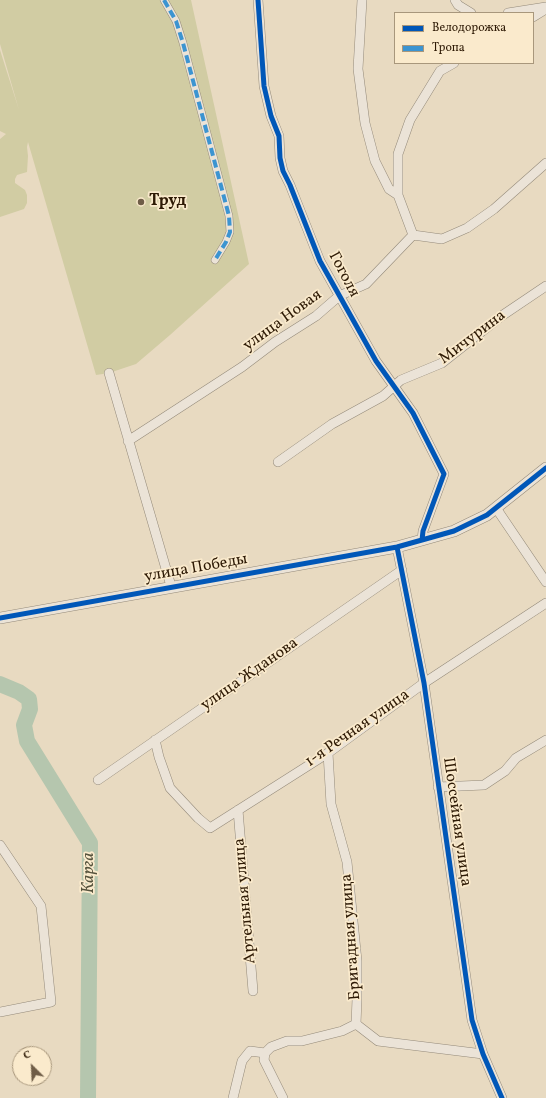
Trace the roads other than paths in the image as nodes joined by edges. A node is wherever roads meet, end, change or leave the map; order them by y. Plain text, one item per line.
1 (164, 0) edge
2 (258, 0) edge
3 (362, 0) edge
4 (455, 0) edge
5 (546, 8) edge
6 (469, 12) edge
7 (516, 12) edge
8 (534, 16) edge
9 (452, 64) edge
10 (546, 163) edge
11 (398, 195) junction
12 (413, 235) junction
13 (215, 260) dead end
14 (546, 286) edge
15 (339, 296) junction
16 (109, 373) dead end
17 (393, 386) junction
18 (128, 441) junction
19 (278, 462) dead end
20 (546, 468) edge
21 (496, 508) junction
22 (422, 540) junction
23 (397, 547) junction
24 (402, 570) junction
25 (546, 582) edge
26 (171, 586) junction
27 (546, 603) edge
28 (0, 618) edge
29 (424, 683) junction
30 (155, 740) junction
31 (546, 740) edge
32 (328, 753) junction
33 (98, 780) dead end
34 (438, 787) junction
35 (238, 810) junction
36 (0, 845) edge
37 (253, 991) dead end
38 (0, 1012) edge
39 (356, 1024) junction
40 (265, 1053) junction
41 (483, 1054) junction
42 (233, 1098) edge
43 (283, 1098) edge
44 (502, 1098) edge

1 - 13 street
2 - 15 street, Гоголя
3 - 11 street
4 - 6 street
5 - 7 street
5 - 8 street
9 - 11 street
10 - 12 street
11 - 12 street
12 - 15 street, улица Новая
14 - 17 street, Мичурина
15 - 17 street, Гоголя
15 - 18 street, улица Новая
16 - 18 street
17 - 19 street, Мичурина
17 - 22 street, Гоголя
18 - 26 street
20 - 21 street
21 - 22 street
21 - 25 street
22 - 23 street
23 - 24 street, Шоссейная улица
23 - 26 street, улица Победы
24 - 29 street, Шоссейная улица
24 - 30 street, улица Жданова
26 - 28 street, улица Победы
27 - 29 street, 1-я Речная улица
29 - 32 street, 1-я Речная улица
29 - 34 street, Шоссейная улица
30 - 33 street, улица Жданова
30 - 35 street, 1-я Речная улица
31 - 34 street
32 - 35 street, 1-я Речная улица
32 - 39 street, Бригадная улица
34 - 41 street, Шоссейная улица
35 - 37 street, Артельная улица
36 - 38 street
39 - 40 street
39 - 41 street
40 - 42 street
40 - 43 street
41 - 44 street, Шоссейная улица

